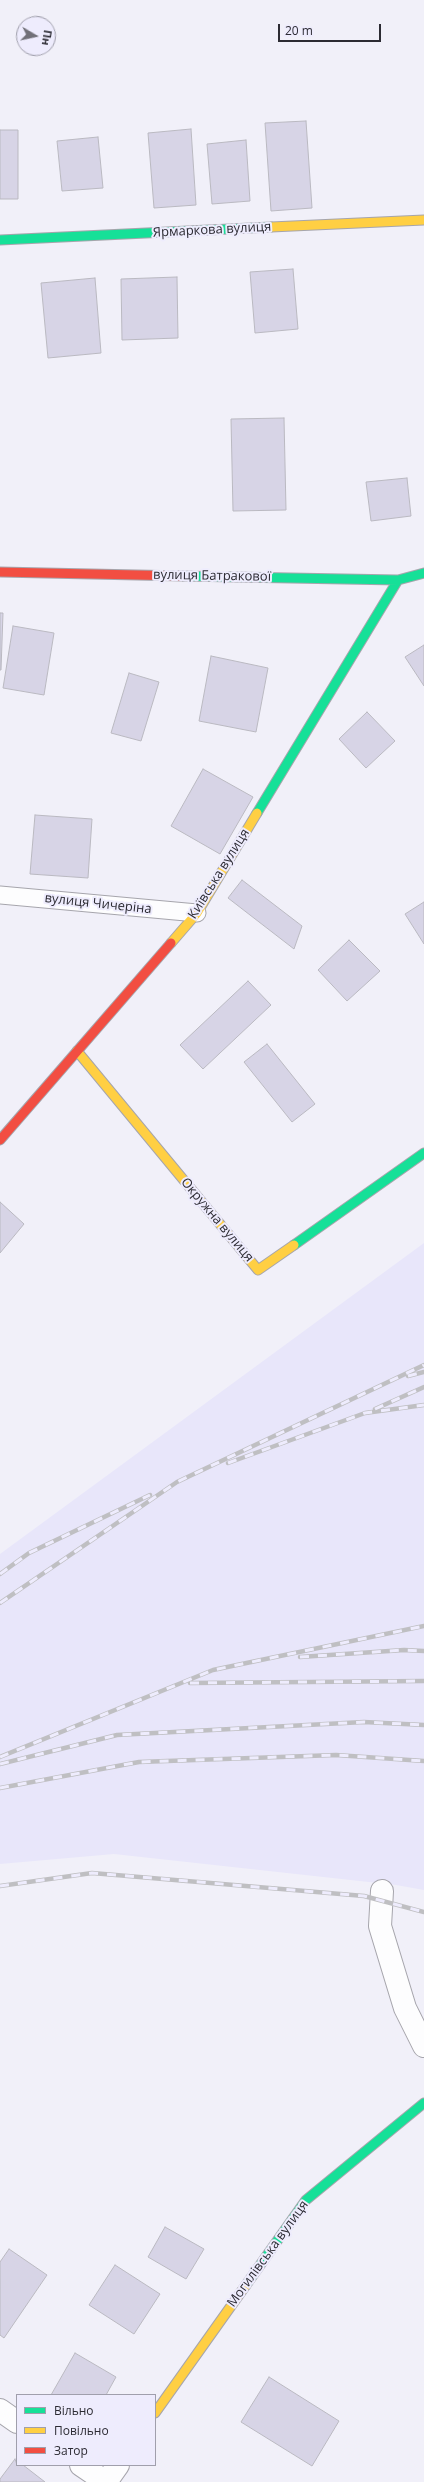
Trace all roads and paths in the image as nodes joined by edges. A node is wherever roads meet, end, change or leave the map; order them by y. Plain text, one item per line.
1 (424, 220) edge
2 (0, 240) edge
3 (0, 572) edge
4 (424, 573) edge
5 (398, 580) junction
6 (0, 895) edge
7 (196, 914) junction
8 (77, 1051) junction
9 (0, 1140) edge
10 (424, 1153) edge
11 (382, 1891) dead end
12 (424, 2046) edge
13 (424, 2103) edge
14 (0, 2410) edge
15 (156, 2412) edge
16 (16, 2421) edge
17 (82, 2466) edge
18 (117, 2466) edge
19 (106, 2482) edge

1 - 2 street, Ярмаркова вулиця
3 - 5 street, вулиця Батракової
4 - 5 street, вулиця Батракової
5 - 7 street, Київська вулиця
6 - 7 lane, вулиця Чичеріна
7 - 8 street, Київська вулиця
8 - 9 street, Київська вулиця
8 - 10 street, Окружна вулиця
11 - 12 street
13 - 15 street, Могилівська вулиця
14 - 16 street
17 - 19 street
18 - 19 street

